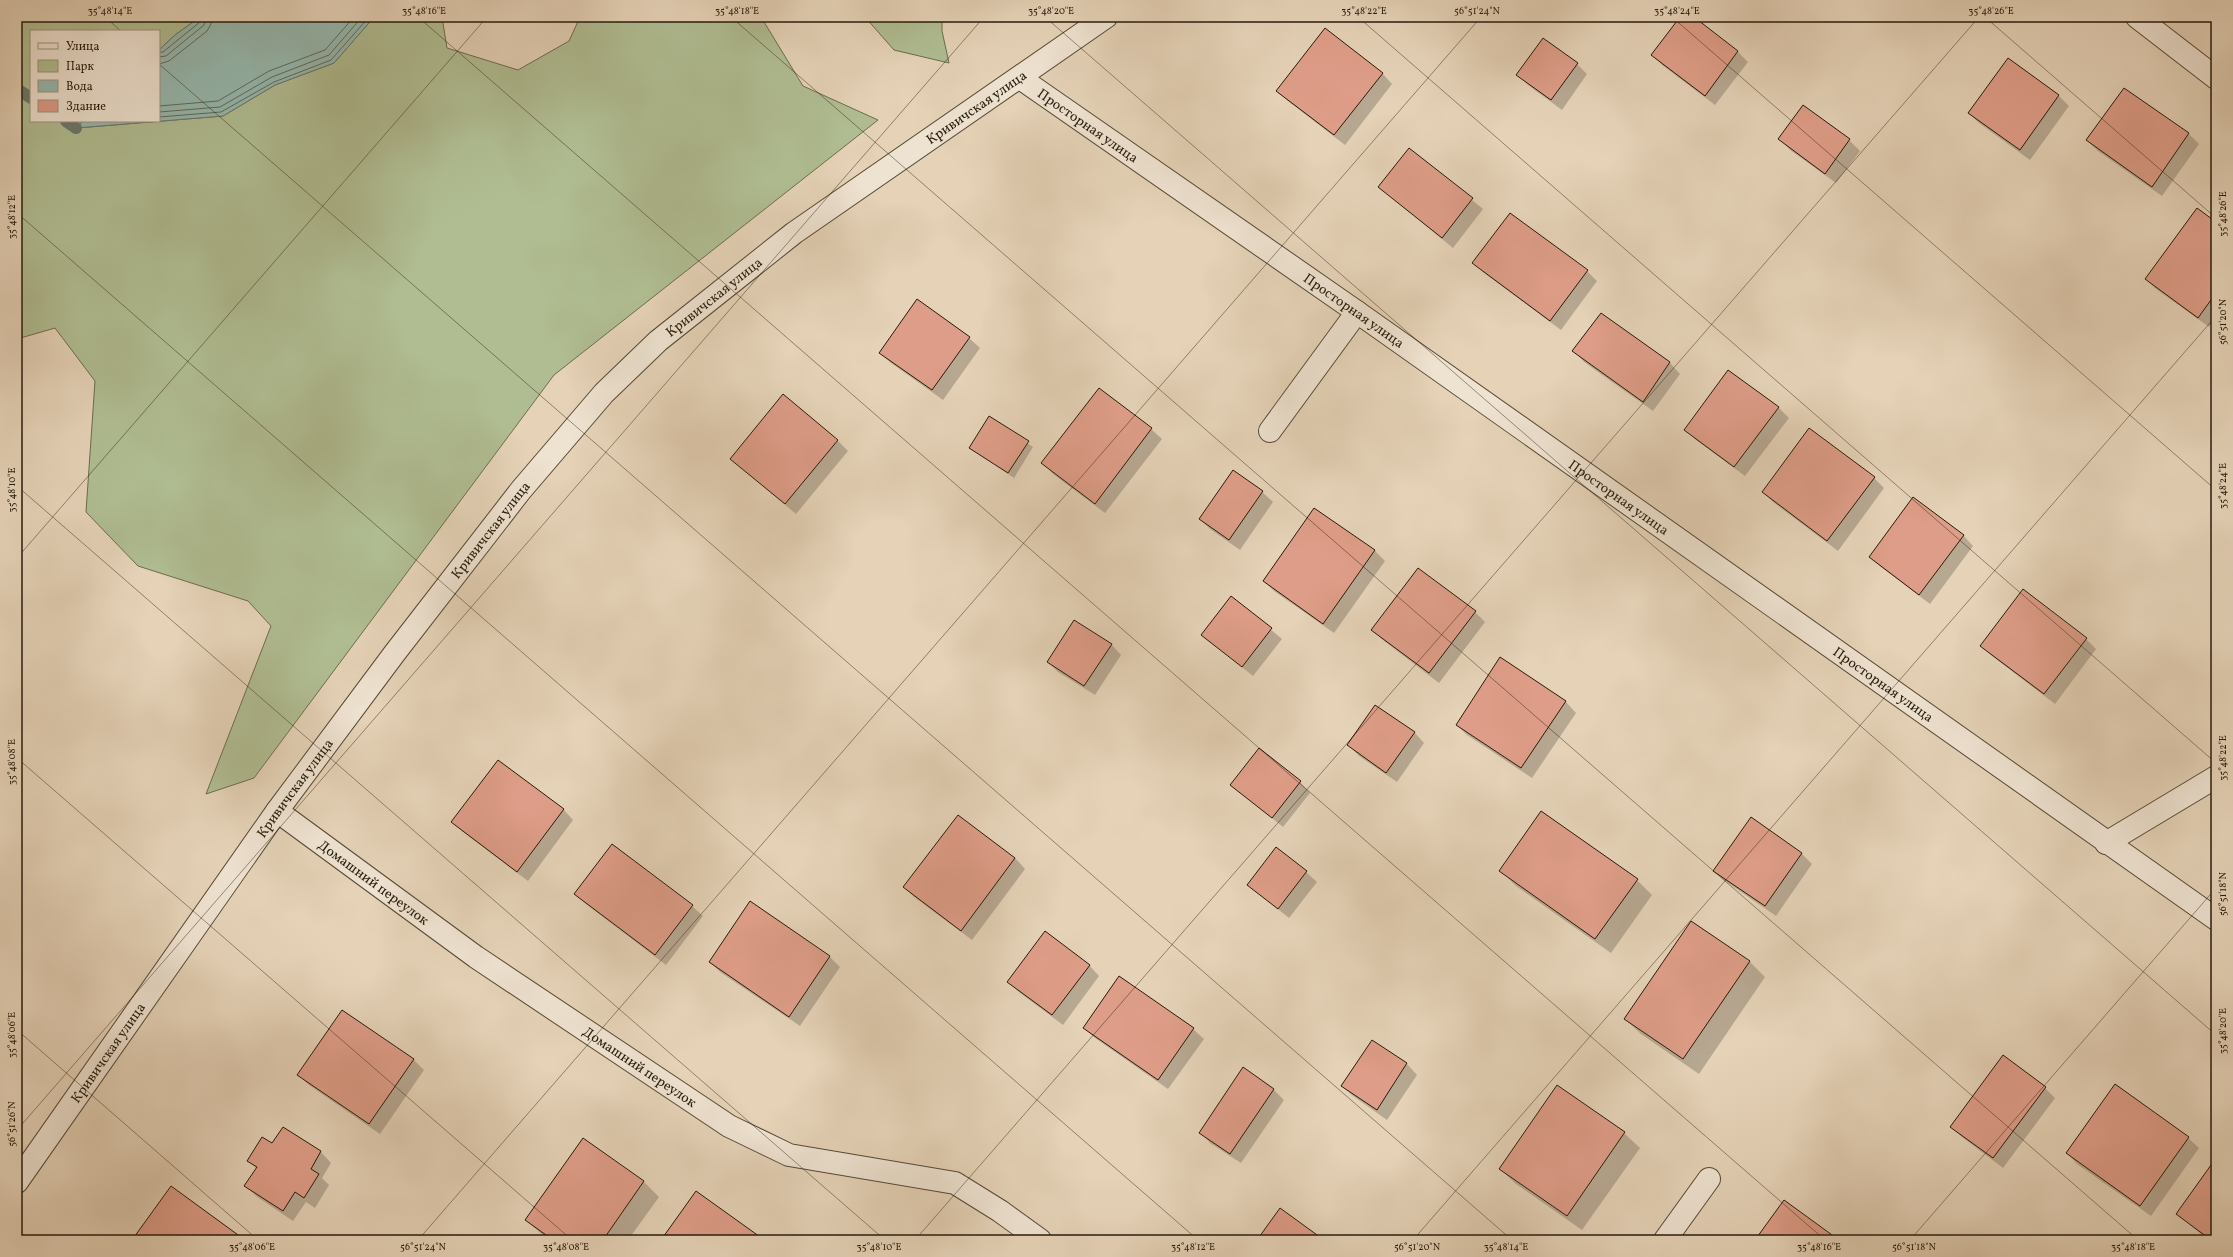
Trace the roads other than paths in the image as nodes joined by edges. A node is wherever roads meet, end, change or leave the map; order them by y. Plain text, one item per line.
1 (1106, 17) edge
2 (2137, 17) edge
3 (1020, 78) junction
4 (2216, 78) edge
5 (1357, 312) junction
6 (1270, 431) dead end
7 (2216, 777) edge
8 (277, 811) junction
9 (2106, 843) junction
10 (2216, 919) edge
11 (1709, 1179) dead end
12 (17, 1182) edge
13 (1040, 1240) edge
14 (1665, 1240) edge

1 - 3 street, Кривичская улица
2 - 4 street
3 - 5 street, Просторная улица
3 - 8 street, Кривичская улица
5 - 6 street
5 - 9 street, Просторная улица
7 - 9 street
8 - 12 street, Кривичская улица
8 - 13 street, Домашний переулок
9 - 10 street, Просторная улица
11 - 14 street

